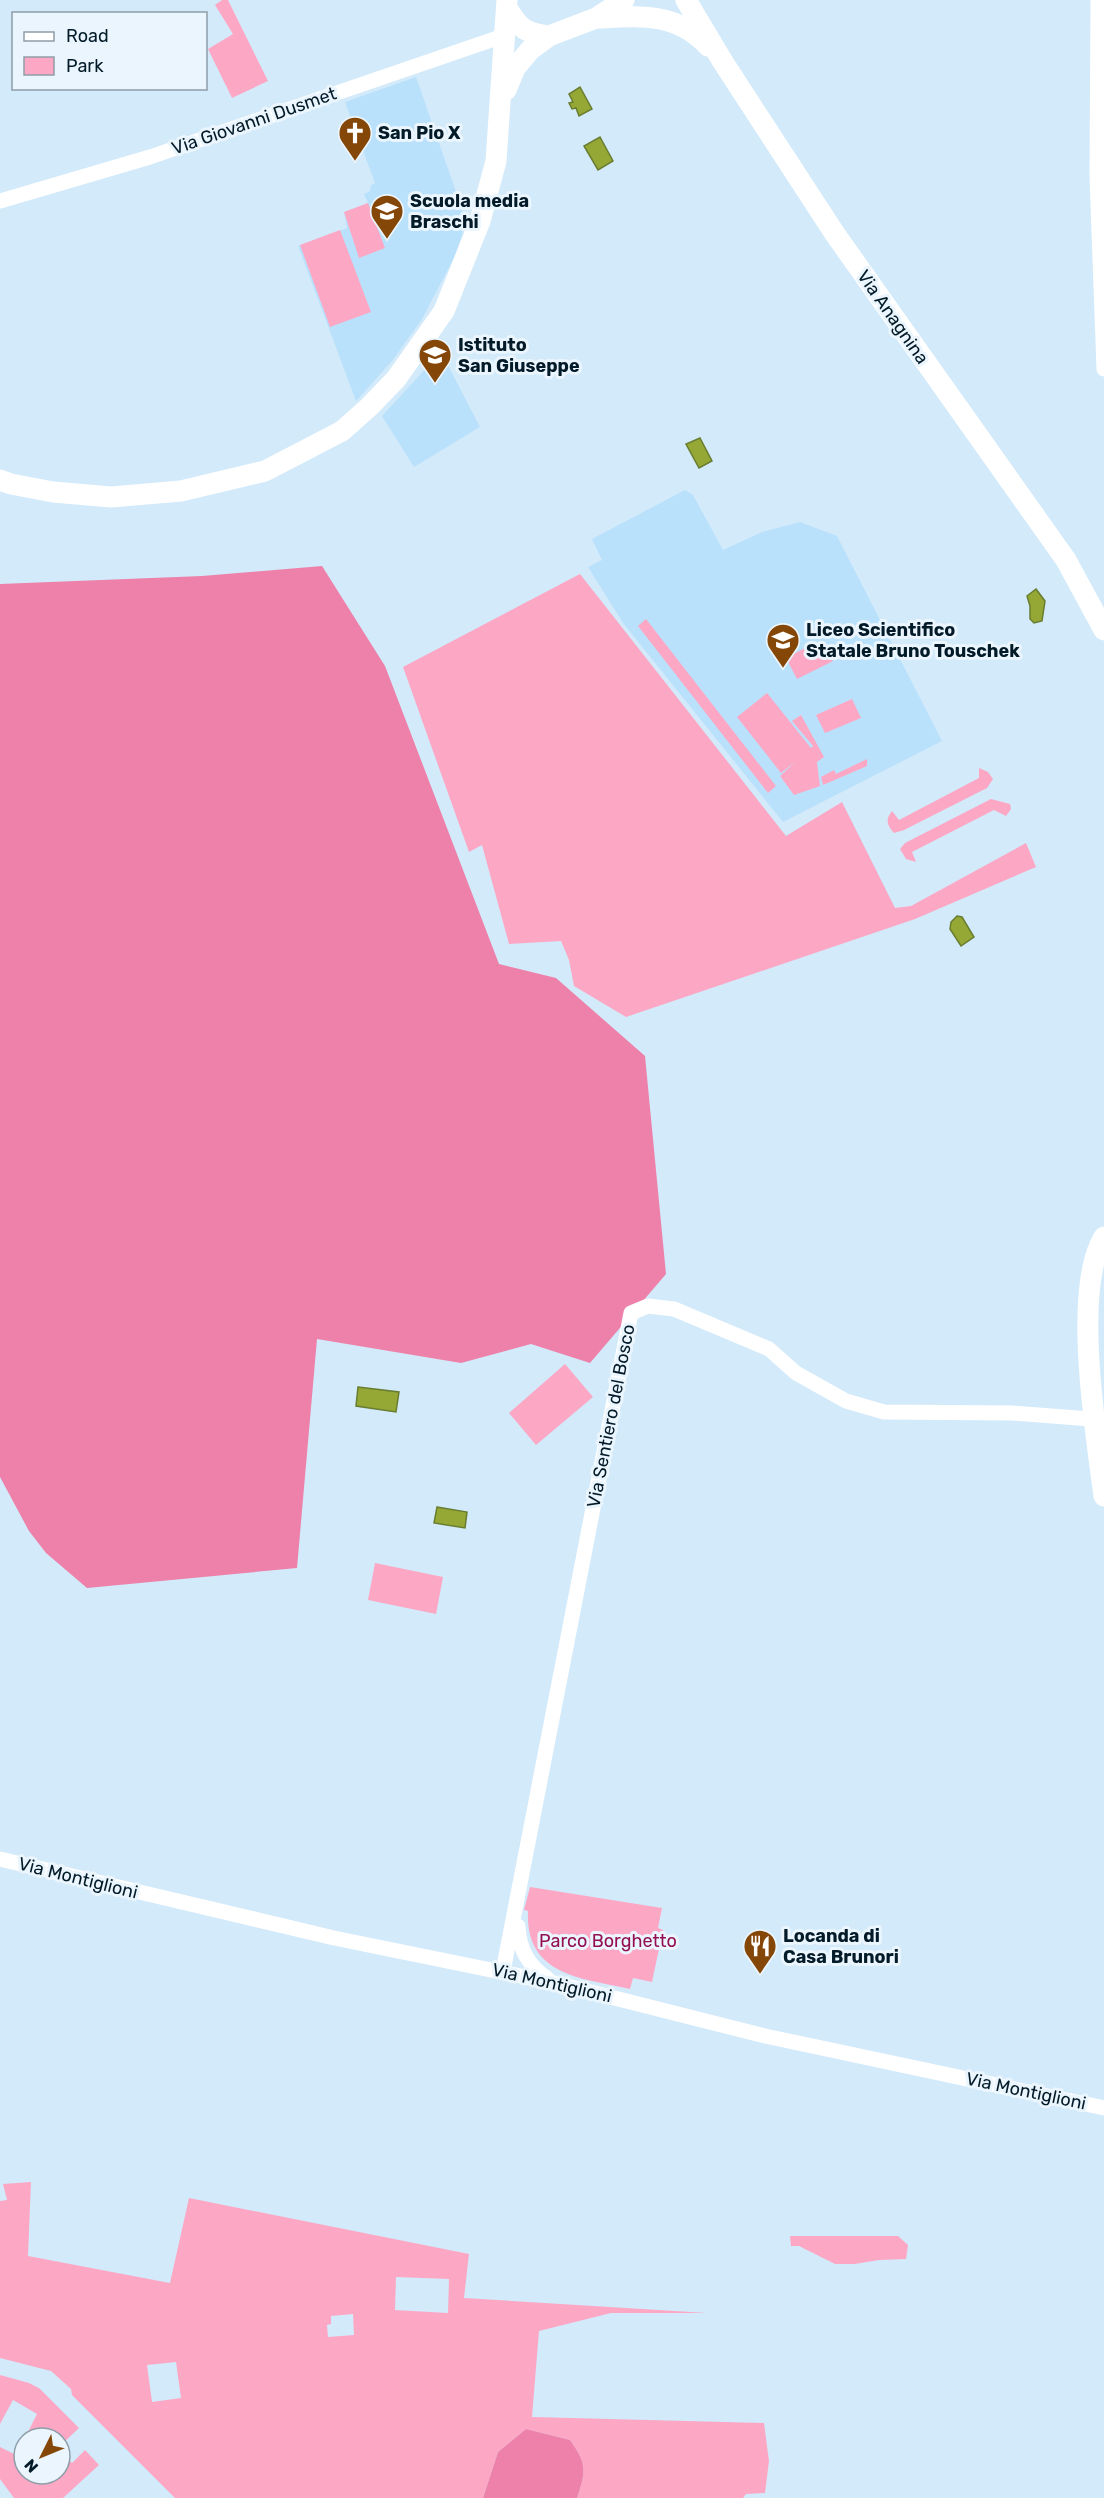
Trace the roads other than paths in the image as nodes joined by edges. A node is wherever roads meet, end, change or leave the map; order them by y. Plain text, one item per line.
1 (624, 0) edge
2 (686, 0) edge
3 (1098, 0) edge
4 (507, 4) edge
5 (596, 18) junction
6 (506, 35) junction
7 (549, 36) junction
8 (723, 62) junction
9 (501, 102) junction
10 (0, 201) edge
11 (1104, 369) edge
12 (0, 480) edge
13 (1103, 619) edge
14 (1104, 1237) edge
15 (1099, 1419) edge
16 (1104, 1496) edge
17 (0, 1859) edge
18 (517, 1905) junction
19 (503, 1971) junction
20 (555, 1983) junction
21 (1104, 2108) edge

1 - 5 main road
2 - 8 main road, Via Anagnina
3 - 11 street
4 - 6 main road
4 - 7 main road
5 - 7 main road
5 - 8 main road
6 - 9 main road
6 - 10 street, Via Giovanni Dusmet
7 - 9 main road
8 - 13 main road, Via Anagnina
9 - 12 main road
14 - 15 main road
15 - 16 main road
15 - 18 street, Via Sentiero del Bosco
17 - 19 street, Via Montiglioni
18 - 19 street, Via Sentiero del Bosco
18 - 20 street, Via Sentiero del Bosco
19 - 20 street, Via Montiglioni
20 - 21 street, Via Montiglioni

